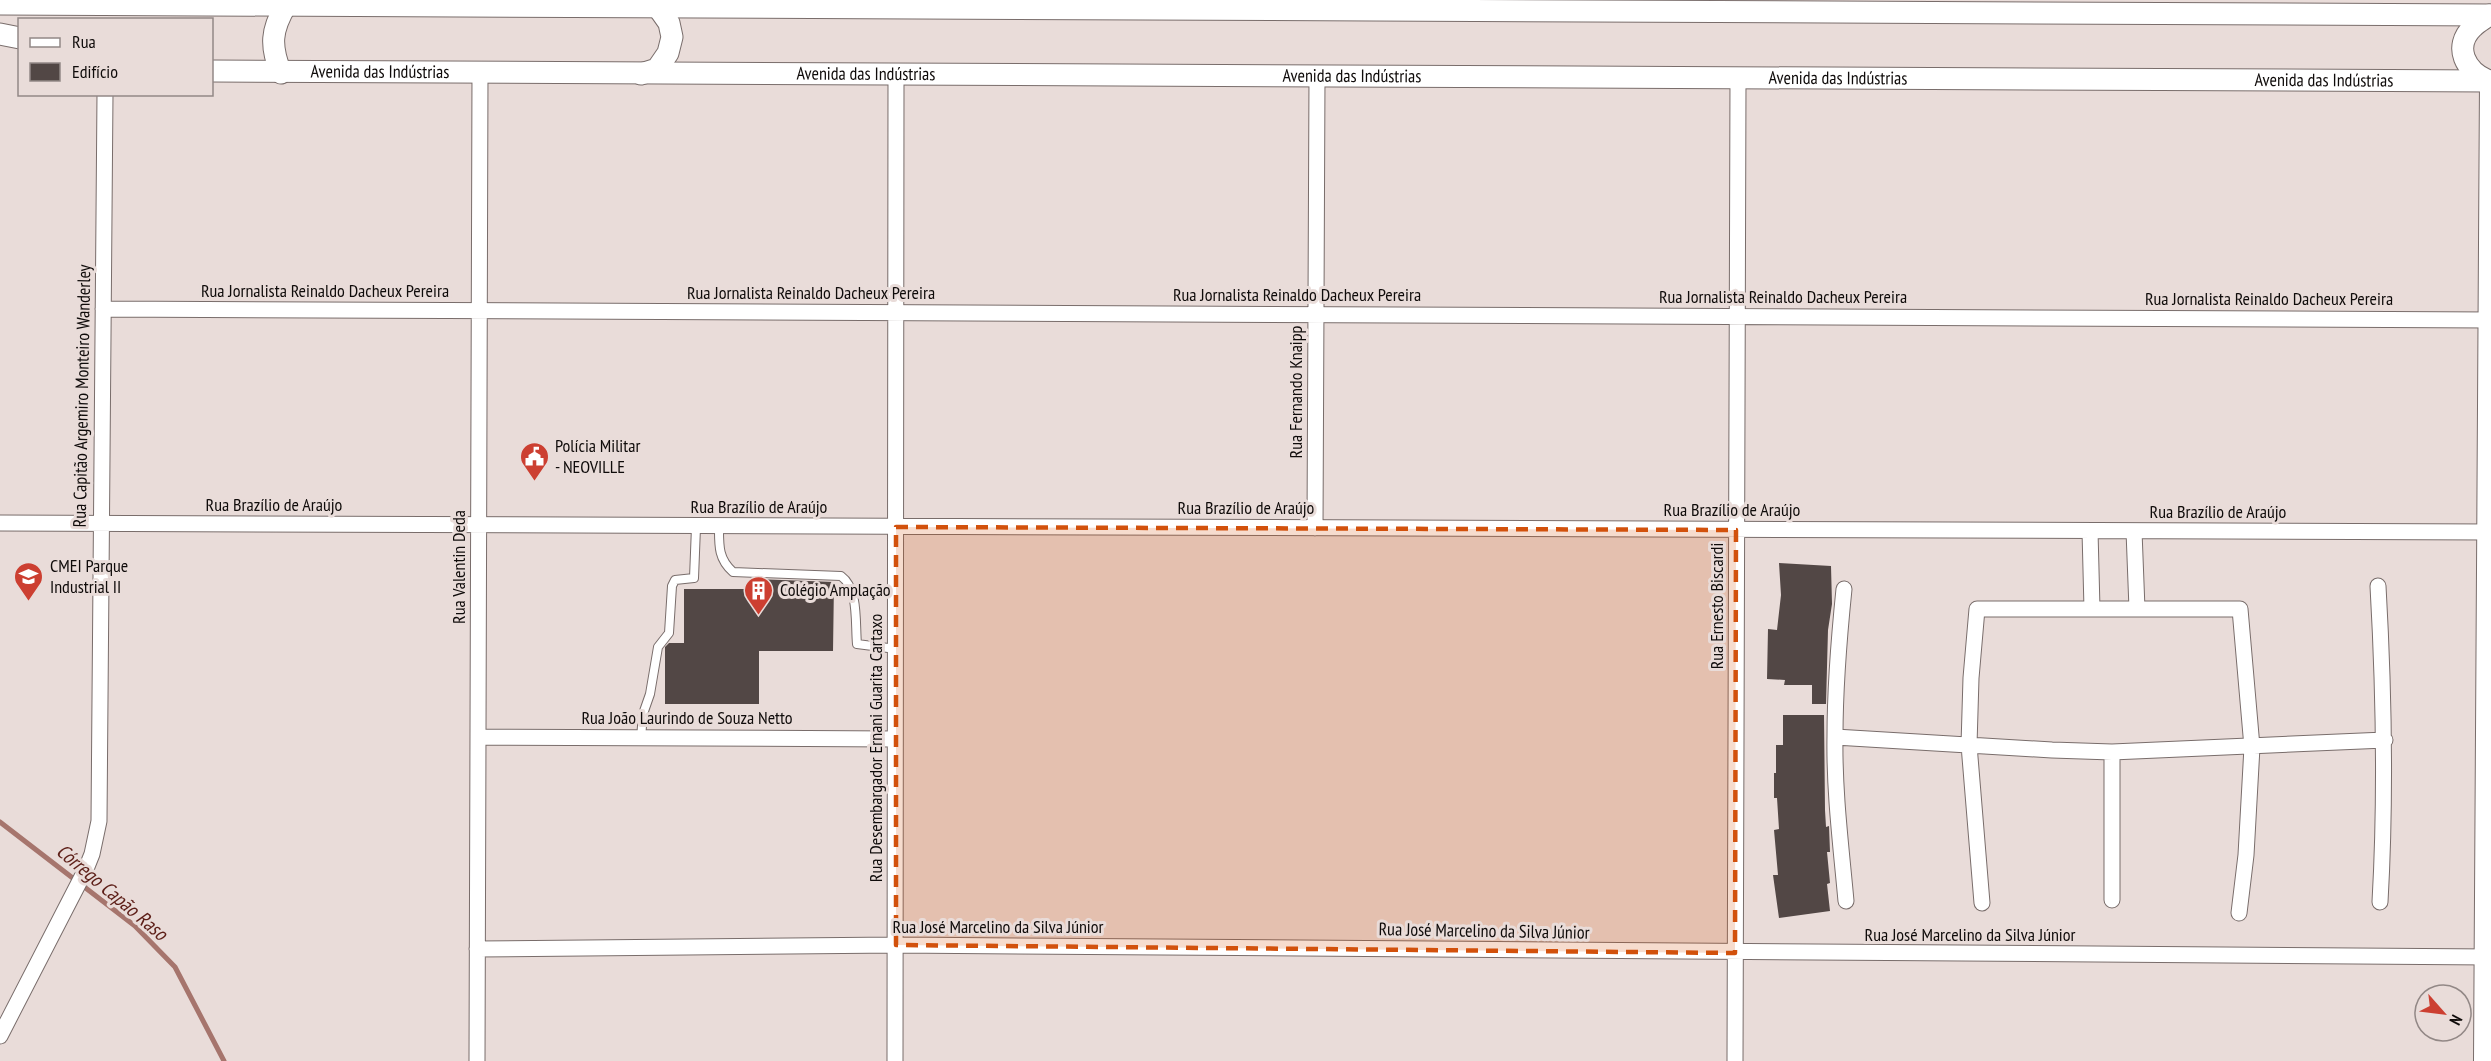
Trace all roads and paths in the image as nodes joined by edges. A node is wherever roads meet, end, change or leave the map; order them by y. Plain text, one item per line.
1 (22, 2) edge
2 (477, 3) edge
3 (0, 4) edge
4 (1114, 4) edge
5 (286, 5) junction
6 (657, 6) junction
7 (1738, 6) edge
8 (2490, 10) edge
9 (0, 33) edge
10 (18, 38) edge
11 (213, 71) edge
12 (281, 73) junction
13 (480, 74) junction
14 (640, 74) junction
15 (896, 75) junction
16 (1317, 77) junction
17 (1738, 78) junction
18 (2490, 81) edge
19 (105, 96) edge
20 (103, 309) junction
21 (480, 311) junction
22 (896, 313) junction
23 (1316, 315) junction
24 (1737, 317) junction
25 (2489, 320) edge
26 (0, 524) edge
27 (100, 524) junction
28 (479, 525) junction
29 (720, 526) junction
30 (696, 527) junction
31 (896, 527) junction
32 (1315, 528) junction
33 (1736, 530) junction
34 (2090, 531) junction
35 (2134, 531) junction
36 (2489, 532) edge
37 (2378, 586) dead end
38 (1844, 589) dead end
39 (2092, 609) junction
40 (2137, 609) junction
41 (896, 650) junction
42 (478, 737) junction
43 (1835, 737) junction
44 (641, 738) junction
45 (896, 739) junction
46 (2385, 740) junction
47 (1969, 745) junction
48 (2488, 746) edge
49 (2252, 747) junction
50 (2112, 752) junction
51 (2112, 900) dead end
52 (1846, 901) dead end
53 (2379, 902) dead end
54 (1982, 903) dead end
55 (2239, 913) dead end
56 (896, 945) junction
57 (477, 949) junction
58 (1735, 953) junction
59 (2488, 957) edge
60 (0, 1036) edge
61 (477, 1061) edge
62 (895, 1061) edge
63 (1735, 1061) edge
64 (2483, 1061) edge

1 - 3 main road
1 - 5 main road
2 - 5 main road
2 - 6 main road
4 - 6 main road
4 - 7 main road
5 - 12 main road
6 - 14 main road
7 - 8 main road
8 - 18 main road
9 - 10 main road
11 - 12 main road, Avenida das Indústrias
12 - 13 main road, Avenida das Indústrias
13 - 14 main road, Avenida das Indústrias
13 - 21 street, Rua Valentin Deda
14 - 15 main road, Avenida das Indústrias
15 - 16 main road, Avenida das Indústrias
15 - 22 street, Rua Desembargador Ernani Guarita Cartaxo
16 - 17 main road, Avenida das Indústrias
16 - 23 street, Rua Fernando Knaipp
17 - 18 main road, Avenida das Indústrias
17 - 24 street, Rua Ernesto Biscardi
18 - 25 street
19 - 20 street, Rua Capitão Argemiro Monteiro Wanderley
20 - 21 street, Rua Jornalista Reinaldo Dacheux Pereira
20 - 27 street, Rua Capitão Argemiro Monteiro Wanderley
21 - 22 street, Rua Jornalista Reinaldo Dacheux Pereira
21 - 28 street, Rua Valentin Deda
22 - 23 street, Rua Jornalista Reinaldo Dacheux Pereira
22 - 31 street, Rua Desembargador Ernani Guarita Cartaxo
23 - 24 street, Rua Jornalista Reinaldo Dacheux Pereira
23 - 32 street, Rua Fernando Knaipp
24 - 25 street, Rua Jornalista Reinaldo Dacheux Pereira
24 - 33 street, Rua Ernesto Biscardi
25 - 36 street
26 - 27 street, Rua Brazílio de Araújo
27 - 28 street, Rua Brazílio de Araújo
27 - 60 street, Rua Capitão Argemiro Monteiro Wanderley
28 - 30 street, Rua Brazílio de Araújo
28 - 42 street, Rua Valentin Deda
29 - 30 street, Rua Brazílio de Araújo
29 - 31 street, Rua Brazílio de Araújo
29 - 41 lane
30 - 44 lane
31 - 32 street, Rua Brazílio de Araújo
31 - 41 street, Rua Desembargador Ernani Guarita Cartaxo
32 - 33 street, Rua Brazílio de Araújo
33 - 34 street, Rua Brazílio de Araújo
33 - 58 street, Rua Ernesto Biscardi
34 - 35 street, Rua Brazílio de Araújo
34 - 39 street
35 - 36 street, Rua Brazílio de Araújo
35 - 40 street
36 - 48 street
37 - 46 street
38 - 43 street
39 - 40 street
39 - 47 street
40 - 49 street
41 - 45 street, Rua Desembargador Ernani Guarita Cartaxo
42 - 44 street, Rua João Laurindo de Souza Netto
42 - 57 street, Rua Valentin Deda
43 - 47 street
43 - 52 street
44 - 45 street, Rua João Laurindo de Souza Netto
45 - 56 street, Rua Desembargador Ernani Guarita Cartaxo
46 - 49 street
46 - 53 street
47 - 50 street
47 - 54 street
48 - 59 street
49 - 50 street
49 - 55 street
50 - 51 street
56 - 57 street, Rua José Marcelino da Silva Júnior
56 - 58 street, Rua José Marcelino da Silva Júnior
56 - 62 street, Rua Desembargador Ernani Guarita Cartaxo
57 - 61 street, Rua Valentin Deda
58 - 59 street, Rua José Marcelino da Silva Júnior
58 - 63 street, Rua Ernesto Biscardi
59 - 64 street

